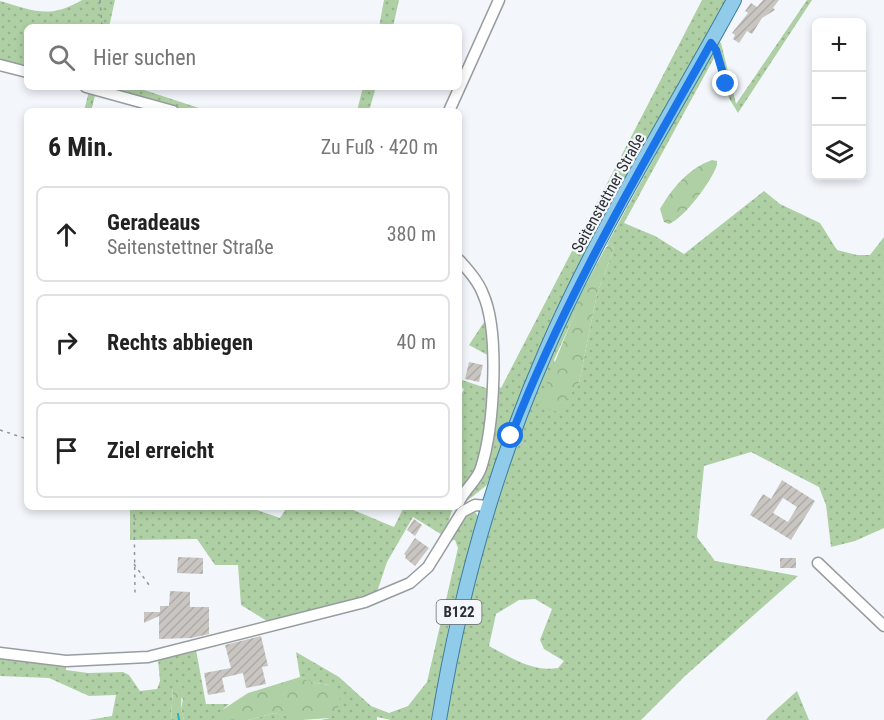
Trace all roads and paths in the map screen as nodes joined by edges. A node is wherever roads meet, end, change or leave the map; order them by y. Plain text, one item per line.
1 (100, 0) edge
2 (499, 0) edge
3 (734, 0) edge
4 (102, 24) edge
5 (711, 43) junction
6 (0, 65) edge
7 (24, 71) edge
8 (462, 82) edge
9 (91, 90) edge
10 (98, 90) edge
11 (458, 90) edge
12 (731, 100) dead end
13 (90, 108) edge
14 (162, 108) edge
15 (450, 108) edge
16 (462, 264) edge
17 (0, 430) edge
18 (24, 437) edge
19 (462, 503) edge
20 (488, 506) junction
21 (462, 507) edge
22 (134, 510) edge
23 (459, 510) edge
24 (818, 563) dead end
25 (134, 564) junction
26 (149, 585) dead end
27 (135, 594) dead end
28 (884, 626) edge
29 (0, 653) edge
30 (439, 720) edge

1 - 4 path
2 - 8 street
3 - 5 main road, Seitenstettner Straße / B122
5 - 12 path
5 - 20 main road, Seitenstettner Straße / B122
6 - 7 street
9 - 13 path
10 - 14 street
11 - 15 street
16 - 19 street
17 - 18 path
20 - 21 street
20 - 30 main road, Seitenstettner Straße / B122
22 - 25 path
23 - 29 street
24 - 28 street
25 - 26 path
25 - 27 path

